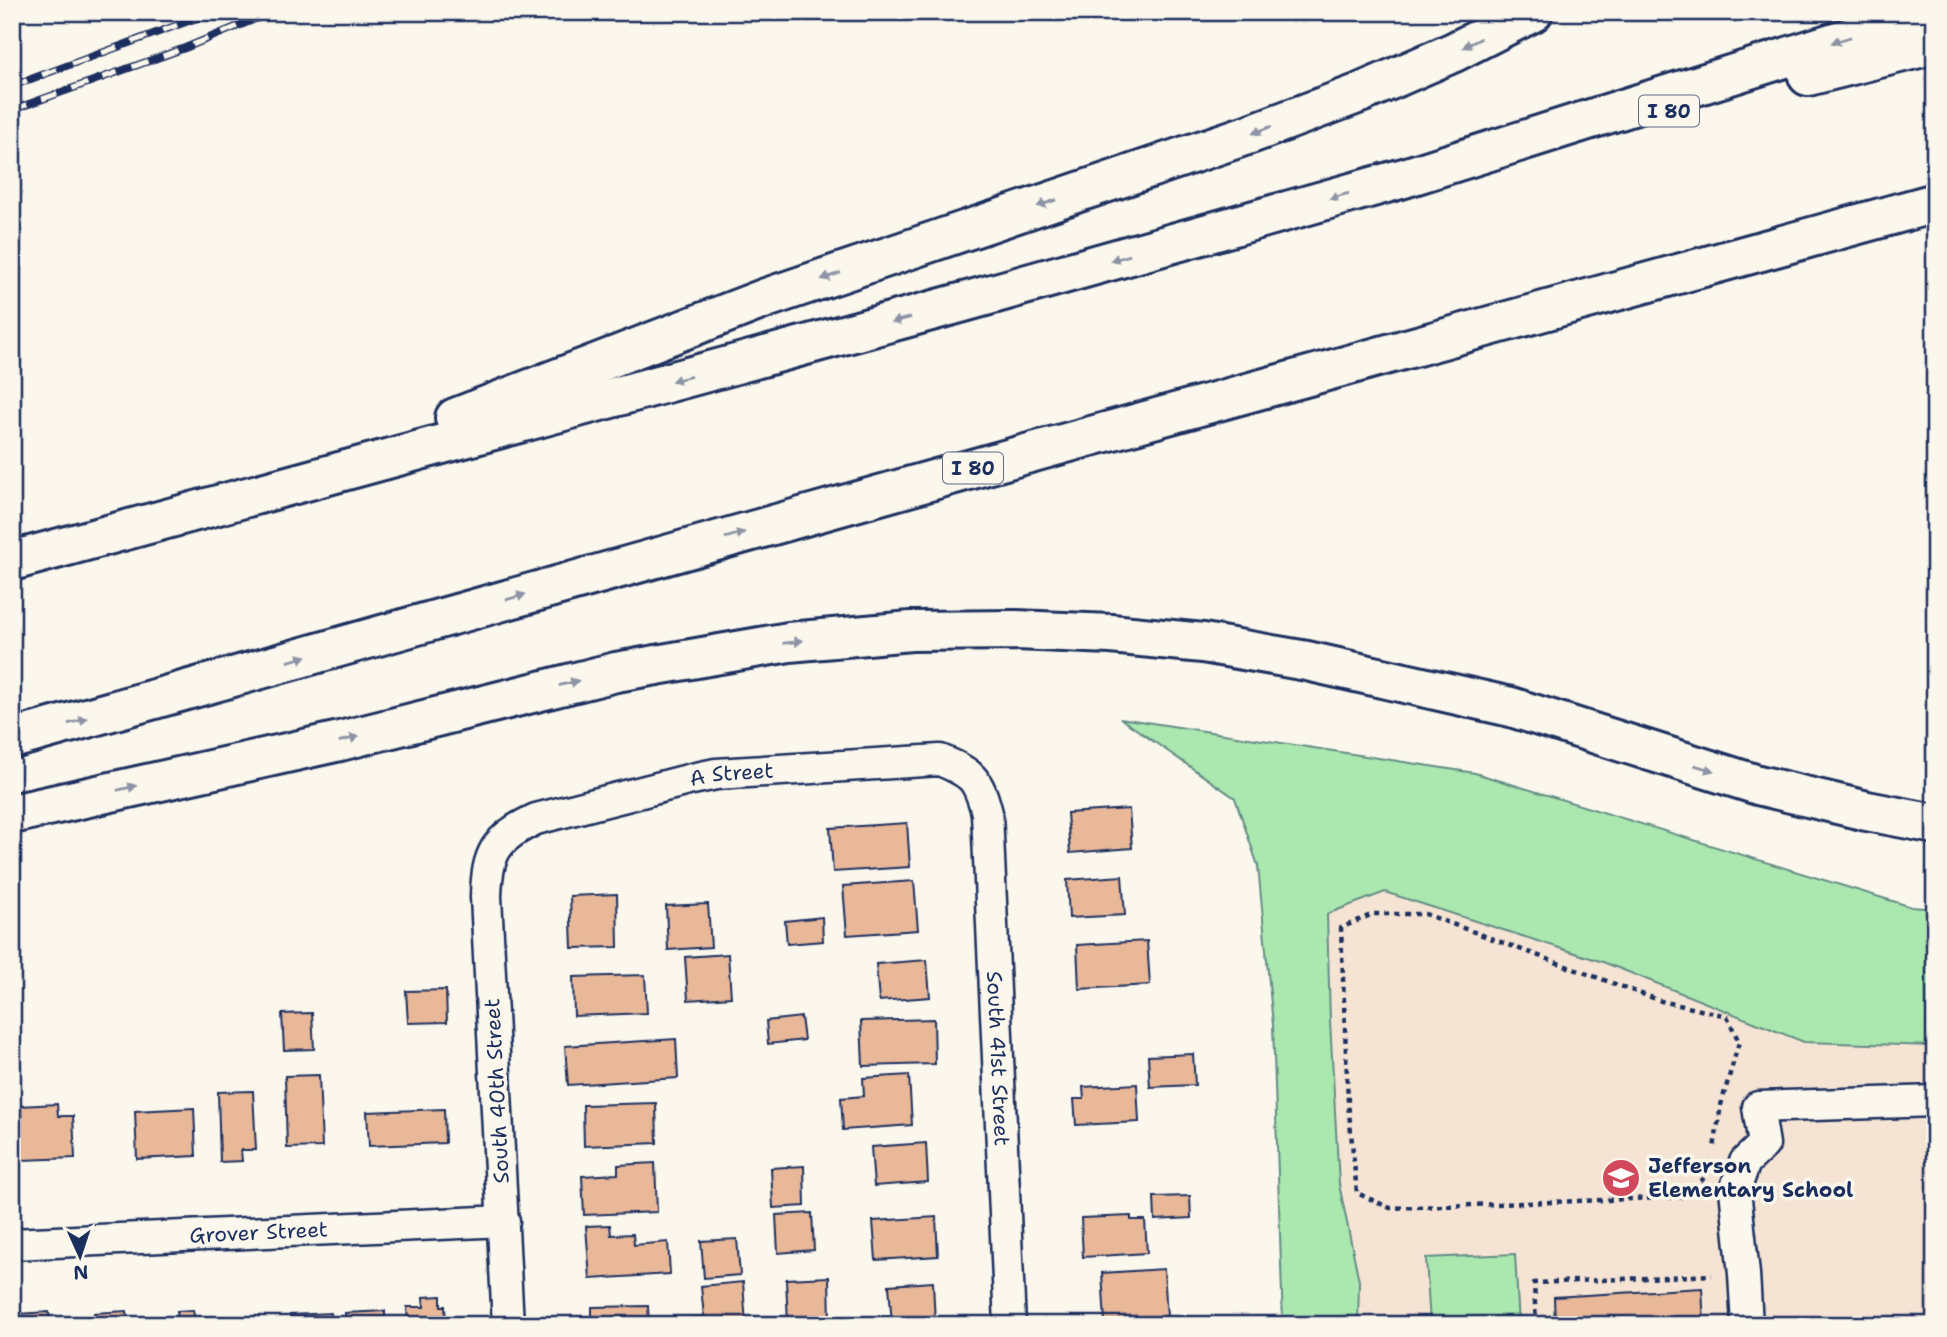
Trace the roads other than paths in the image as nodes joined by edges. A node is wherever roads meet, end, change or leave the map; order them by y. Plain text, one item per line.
1 (1533, 12) edge
2 (1930, 12) edge
3 (1935, 44) edge
4 (1404, 178) junction
5 (1935, 203) edge
6 (255, 494) junction
7 (12, 561) edge
8 (12, 739) edge
9 (981, 792) joint
10 (12, 814) edge
11 (1935, 824) edge
12 (491, 857) joint
13 (1935, 1101) edge
14 (504, 1221) junction
15 (12, 1244) edge
16 (508, 1325) edge
17 (1010, 1325) edge
18 (1747, 1325) edge

1 -> 6 highway
2 -> 4 highway
3 - 4 highway, I 80
4 -> 6 highway, I 80
8 -> 5 highway, I 80
6 - 7 highway, I 80
9 - 12 street, A Street
9 - 17 street, South 41st Street
10 -> 11 highway
12 - 14 street, South 40th Street
13 - 18 street
14 - 15 street, Grover Street
14 - 16 street, South 40th Street

